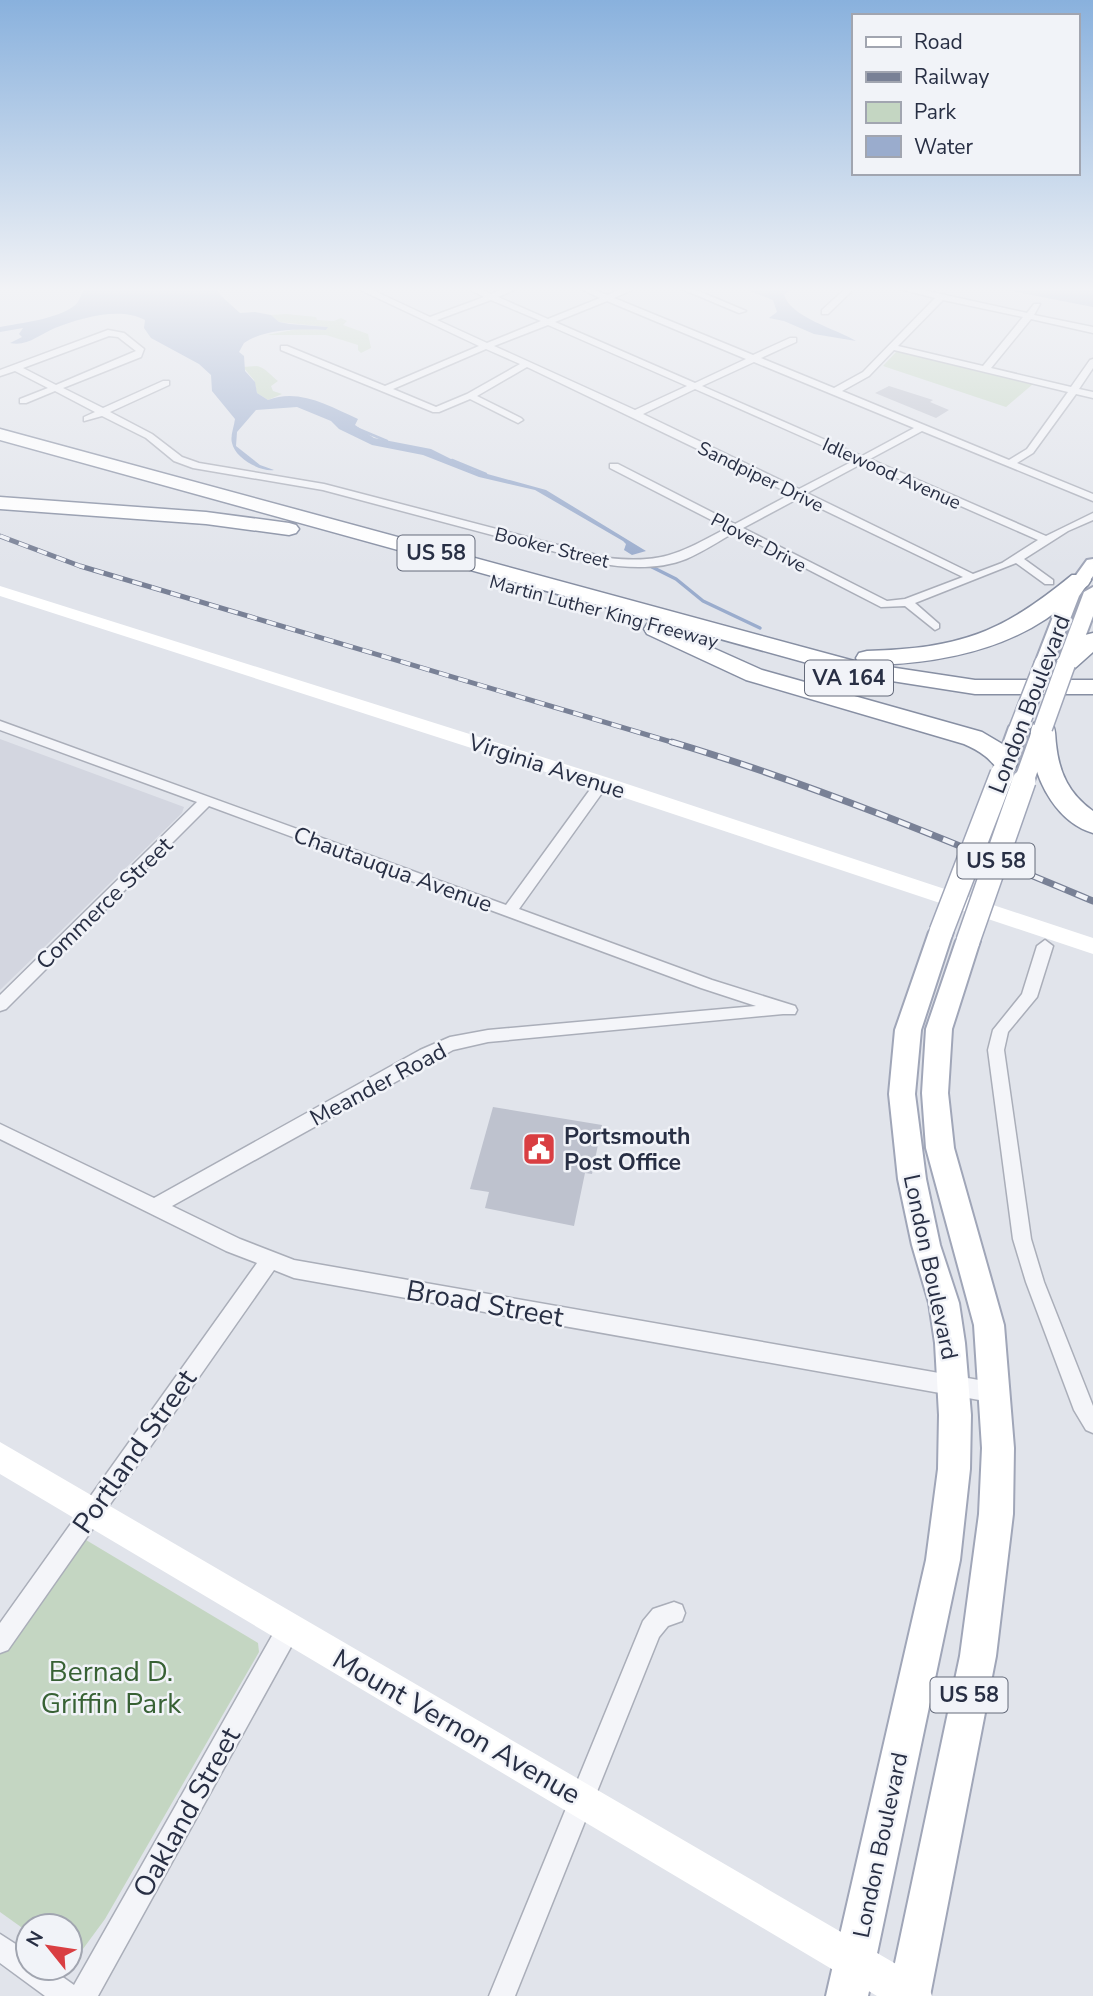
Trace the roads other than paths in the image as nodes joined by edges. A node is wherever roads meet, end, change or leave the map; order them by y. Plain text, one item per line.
1 (40, 380) edge
2 (75, 380) edge
3 (360, 380) edge
4 (406, 380) edge
5 (498, 380) edge
6 (561, 380) edge
7 (680, 380) edge
8 (709, 380) edge
9 (805, 380) edge
10 (855, 380) edge
11 (1032, 380) edge
12 (1080, 380) edge
13 (166, 383) dead end
14 (695, 387) junction
15 (55, 388) junction
16 (383, 390) junction
17 (1073, 390) junction
18 (834, 392) junction
19 (1093, 395) edge
20 (470, 396) junction
21 (23, 401) dead end
22 (101, 411) junction
23 (635, 414) junction
24 (87, 419) dead end
25 (519, 420) dead end
26 (0, 421) edge
27 (0, 428) edge
28 (921, 428) junction
29 (0, 434) edge
30 (0, 446) edge
31 (53, 449) junction
32 (863, 460) junction
33 (1009, 464) junction
34 (614, 466) dead end
35 (146, 472) junction
36 (800, 494) junction
37 (1093, 498) edge
38 (0, 503) edge
39 (1093, 516) edge
40 (735, 529) junction
41 (335, 537) junction
42 (1046, 540) junction
43 (1017, 559) junction
44 (973, 578) junction
45 (1089, 578) edge
46 (1049, 582) dead end
47 (0, 590) edge
48 (907, 602) junction
49 (612, 614) junction
50 (935, 626) dead end
51 (704, 628) junction
52 (1093, 640) edge
53 (1055, 663) junction
54 (1093, 687) edge
55 (1093, 698) edge
56 (0, 725) edge
57 (1031, 728) junction
58 (1004, 769) junction
59 (602, 783) junction
60 (206, 801) junction
61 (1093, 824) edge
62 (509, 912) junction
63 (1045, 946) dead end
64 (1093, 946) edge
65 (0, 1005) edge
66 (788, 1010) joint
67 (0, 1130) edge
68 (154, 1207) junction
69 (270, 1260) junction
70 (954, 1386) junction
71 (996, 1392) junction
72 (1093, 1423) edge
73 (0, 1457) edge
74 (92, 1511) junction
75 (674, 1613) dead end
76 (289, 1628) junction
77 (0, 1642) edge
78 (582, 1797) junction
79 (850, 1979) edge
80 (48, 1982) edge
81 (911, 1995) edge
82 (67, 1996) edge
83 (83, 1996) edge
84 (502, 1996) edge

1 - 15 street, Booker Street
2 - 15 street
3 - 16 street
4 - 16 street
5 - 20 street
6 - 23 street, Sandpiper Drive
7 - 14 street, Idlewood Avenue
8 - 14 street
9 - 18 street
10 - 18 street
11 - 17 street
12 - 17 street
13 - 22 street
14 - 23 street
14 - 32 street, Idlewood Avenue
15 - 21 street
15 - 22 street, Booker Street
16 - 20 street
17 - 19 street
17 - 33 street
18 - 28 street
20 - 25 street
22 - 24 street
22 - 40 street, Booker Street
23 - 36 street, Sandpiper Drive
26 - 35 highway
27 - 31 highway, US 58
28 - 32 street, Booker Street
28 - 33 street
29 - 31 highway
30 - 41 highway, Martin Luther King Freeway / US 58
31 - 35 highway, Martin Luther King Freeway / US 58
32 - 36 street, Booker Street
32 - 42 street, Idlewood Avenue
33 - 37 street
34 - 40 street, Plover Drive
35 - 51 highway, Martin Luther King Freeway / US 58
36 - 40 street, Booker Street
36 - 44 street, Sandpiper Drive
38 - 41 highway
39 - 42 street
40 - 48 street, Plover Drive
41 - 49 highway, Martin Luther King Freeway / US 58
42 - 43 street
43 - 44 street
43 - 46 street
44 - 48 street
45 - 51 highway
45 - 53 main road, London Boulevard
47 - 59 street, Virginia Avenue
48 - 50 street
49 - 55 highway, Martin Luther King Freeway / VA 164
49 - 58 highway, US 58
51 - 54 highway, Martin Luther King Freeway / US 58
52 - 53 highway, US 58
53 - 57 main road, London Boulevard / US 58, bridge
56 - 60 street, Chautauqua Avenue
57 - 58 main road, London Boulevard
57 - 61 highway
57 - 71 main road, London Boulevard / US 58, bridge
58 - 70 main road, London Boulevard / US 58, bridge
59 - 62 street
59 - 64 street, Virginia Avenue
60 - 62 street, Chautauqua Avenue
60 - 65 street, Commerce Street
62 - 66 street, Chautauqua Avenue
63 - 72 street
66 - 68 street, Meander Road
67 - 68 street, Broad Street
68 - 69 street, Broad Street
69 - 70 street, Broad Street
69 - 74 street, Portland Street
70 - 71 street, Broad Street
70 - 79 main road, London Boulevard / US 58
71 - 81 main road, London Boulevard / US 58
73 - 74 street, Mount Vernon Avenue
74 - 76 street, Mount Vernon Avenue
74 - 77 street, Portland Street
75 - 78 street
76 - 78 street, Mount Vernon Avenue
76 - 83 street, Oakland Street
78 - 79 street, Mount Vernon Avenue
78 - 84 street
79 - 81 street, Mount Vernon Avenue
80 - 82 street

